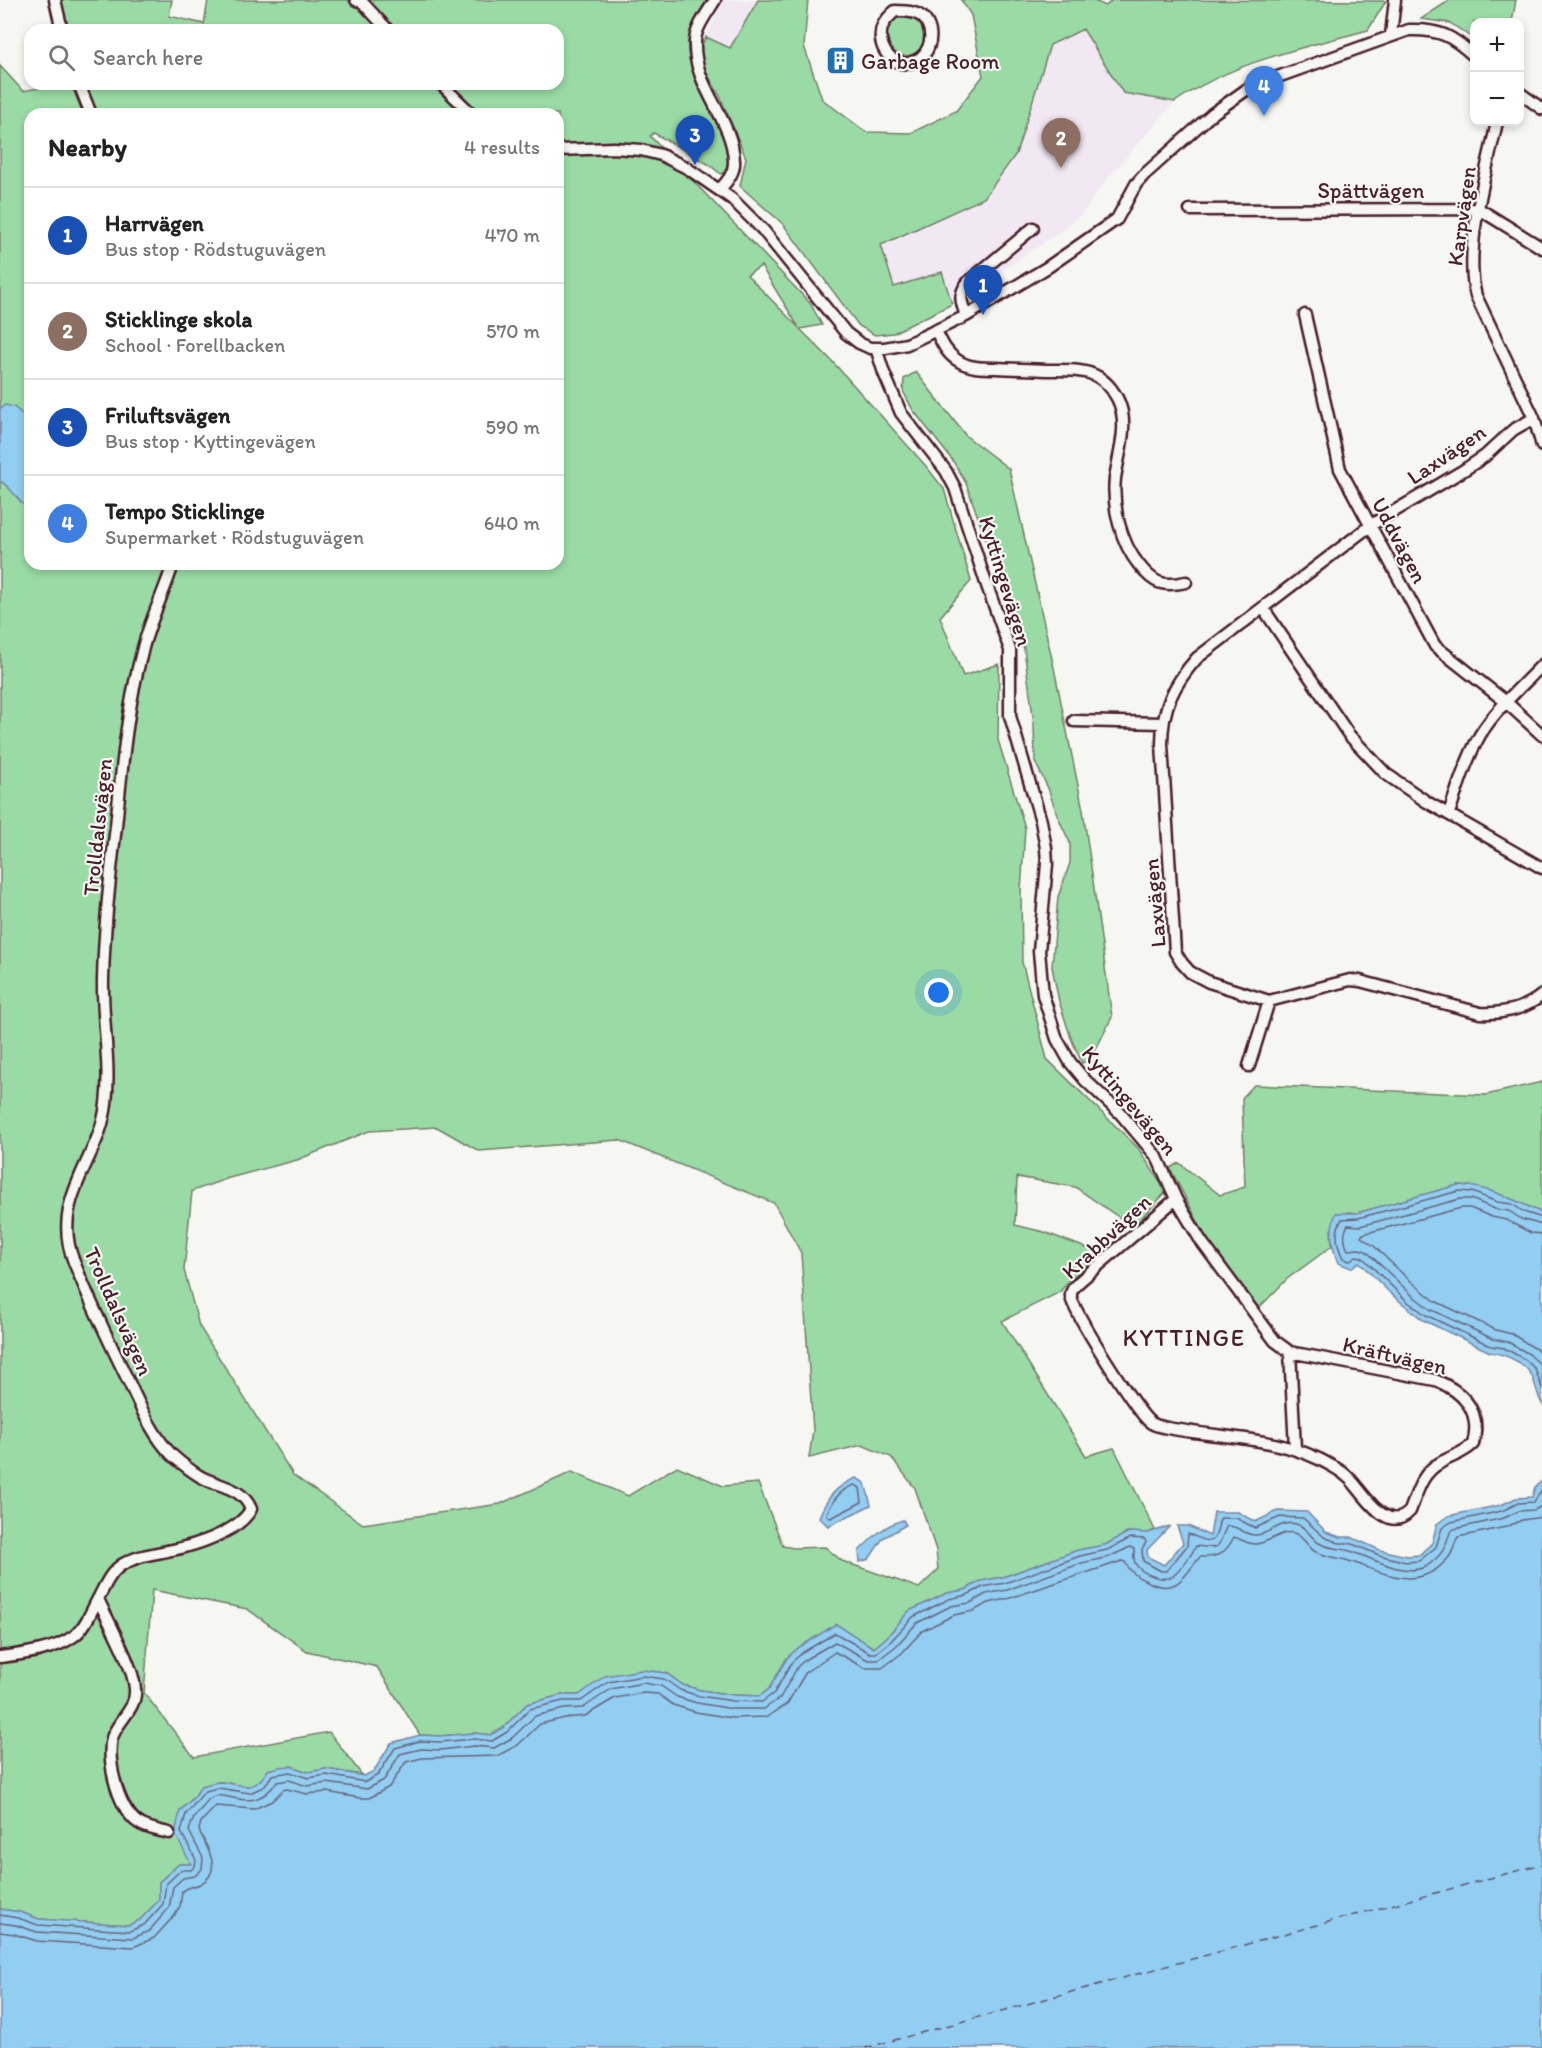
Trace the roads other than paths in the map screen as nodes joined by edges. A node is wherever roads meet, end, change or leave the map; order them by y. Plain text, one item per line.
1 (55, 0) edge
2 (356, 0) edge
3 (715, 0) edge
4 (1395, 0) edge
5 (892, 5) edge
6 (61, 24) edge
7 (382, 24) edge
8 (1391, 35) junction
9 (1470, 52) edge
10 (82, 90) edge
11 (447, 90) edge
12 (1524, 96) edge
13 (89, 108) edge
14 (466, 108) edge
15 (1542, 109) edge
16 (1496, 126) edge
17 (564, 150) edge
18 (720, 189) junction
19 (1479, 209) junction
20 (1190, 210) dead end
21 (1033, 228) dead end
22 (1542, 248) edge
23 (1305, 315) dead end
24 (966, 316) junction
25 (936, 330) junction
26 (876, 348) junction
27 (1534, 418) junction
28 (1542, 447) edge
29 (1371, 525) junction
30 (171, 570) edge
31 (1186, 582) dead end
32 (1263, 608) junction
33 (1542, 665) edge
34 (1506, 702) junction
35 (1074, 721) dead end
36 (1162, 723) junction
37 (1542, 735) edge
38 (1449, 813) junction
39 (1542, 868) edge
40 (1542, 995) edge
41 (1269, 1001) junction
42 (1249, 1066) dead end
43 (1176, 1199) junction
44 (1290, 1352) junction
45 (1295, 1448) junction
46 (98, 1599) junction
47 (0, 1657) edge
48 (169, 1833) dead end

1 - 6 street
2 - 7 street
3 - 18 street
4 - 8 street
5 - 5 street
8 - 9 street
8 - 24 street
10 - 13 street
11 - 14 street
12 - 15 street
16 - 19 street, Karpvägen
17 - 18 street
18 - 26 street
19 - 20 street, Spättvägen
19 - 22 street
19 - 27 street, Karpvägen
21 - 24 street
23 - 29 street, Uddvägen
24 - 25 street
25 - 26 street
25 - 31 street
26 - 43 street, Kyttingevägen
27 - 28 street, Karpvägen
27 - 29 street, Laxvägen
29 - 32 street, Laxvägen
29 - 34 street, Uddvägen
30 - 46 street, Trolldalsvägen
32 - 36 street, Laxvägen
32 - 38 street
33 - 34 street
34 - 37 street, Uddvägen
34 - 38 street
35 - 36 street
36 - 41 street, Laxvägen
38 - 39 street
40 - 41 street
41 - 42 street
43 - 44 street
43 - 45 street, Krabbvägen
44 - 45 street
44 - 45 street, Kräftvägen
46 - 47 street, Trolldalsvägen
46 - 48 street

